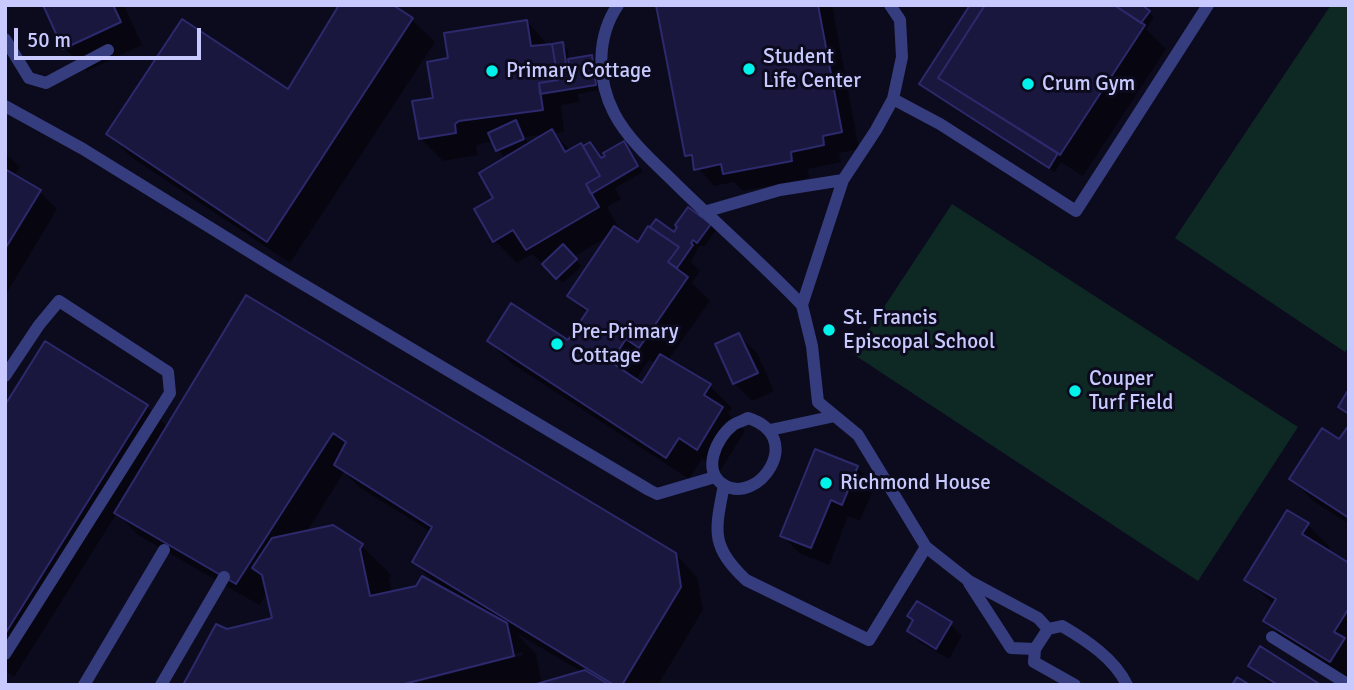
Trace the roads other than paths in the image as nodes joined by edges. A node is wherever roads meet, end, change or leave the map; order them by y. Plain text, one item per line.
1 (618, 5) edge
2 (890, 5) edge
3 (1208, 5) edge
4 (5, 39) edge
5 (108, 50) dead end
6 (893, 99) junction
7 (5, 106) edge
8 (842, 180) junction
9 (704, 212) junction
10 (802, 305) junction
11 (5, 376) edge
12 (835, 416) junction
13 (769, 430) junction
14 (719, 481) junction
15 (926, 547) junction
16 (164, 551) dead end
17 (224, 577) dead end
18 (967, 580) junction
19 (1048, 629) junction
20 (1272, 636) dead end
21 (1035, 649) junction
22 (5, 654) edge
23 (84, 685) edge
24 (161, 685) edge
25 (1075, 685) edge
26 (1127, 685) edge
27 (1349, 685) edge

1 - 9 lane
2 - 6 lane
3 - 6 lane
4 - 5 lane
6 - 8 lane
7 - 14 lane
8 - 9 lane
8 - 10 lane
9 - 10 lane
10 - 12 lane
11 - 22 lane
12 - 13 lane
12 - 15 lane
13 - 14 lane
13 - 14 lane
14 - 15 lane
15 - 18 lane
16 - 23 lane
17 - 24 lane
18 - 19 lane
18 - 21 lane
19 - 21 lane
19 - 26 lane
20 - 27 lane
21 - 25 lane

